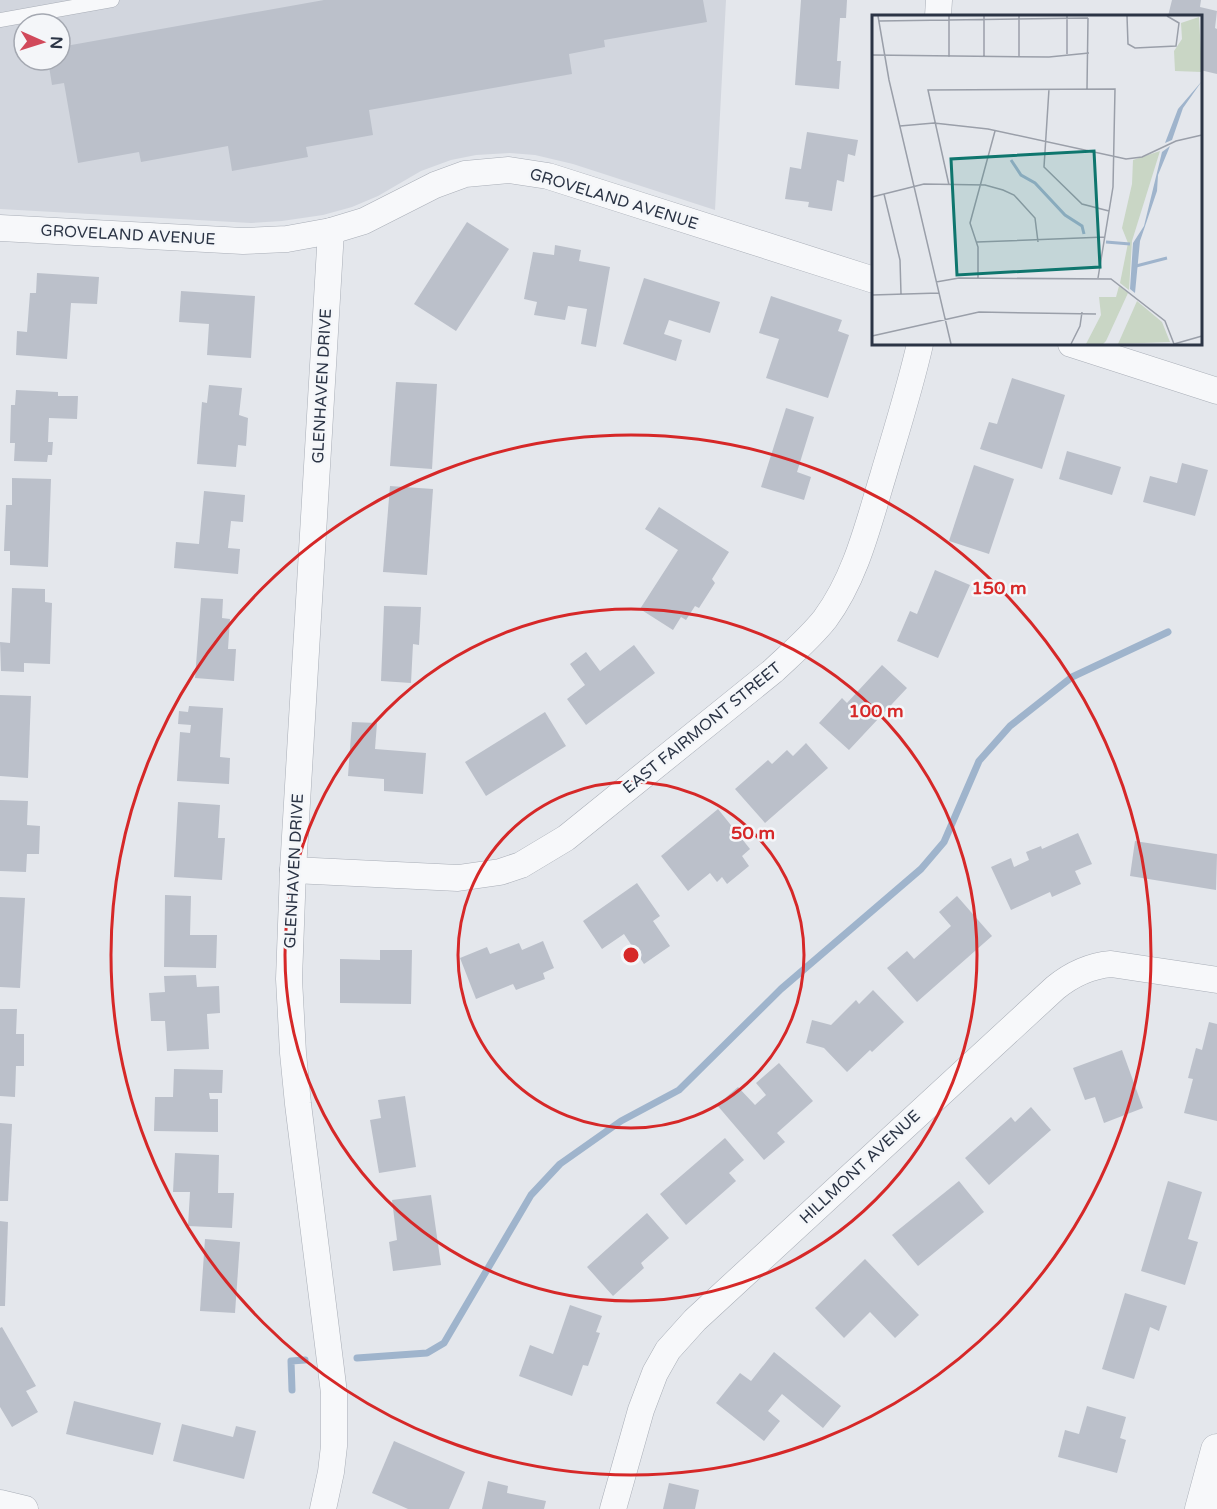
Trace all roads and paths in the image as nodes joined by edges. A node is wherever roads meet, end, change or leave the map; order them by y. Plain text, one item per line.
1 (112, 0) edge
2 (939, 0) edge
3 (938, 15) edge
4 (0, 20) edge
5 (0, 228) edge
6 (331, 231) junction
7 (872, 280) edge
8 (920, 345) edge
9 (1074, 345) edge
10 (1217, 391) edge
11 (293, 870) junction
12 (1217, 980) edge
13 (1217, 1450) edge
14 (0, 1503) edge
15 (25, 1509) edge
16 (322, 1509) edge
17 (613, 1509) edge
18 (1201, 1509) edge

1 - 4 lane
2 - 3 street
5 - 6 street, GROVELAND AVENUE
6 - 7 street, GROVELAND AVENUE
6 - 11 street, GLENHAVEN DRIVE
8 - 11 street, EAST FAIRMONT STREET
9 - 10 street
11 - 16 street, GLENHAVEN DRIVE
12 - 17 street, HILLMONT AVENUE
13 - 18 street
14 - 15 street

